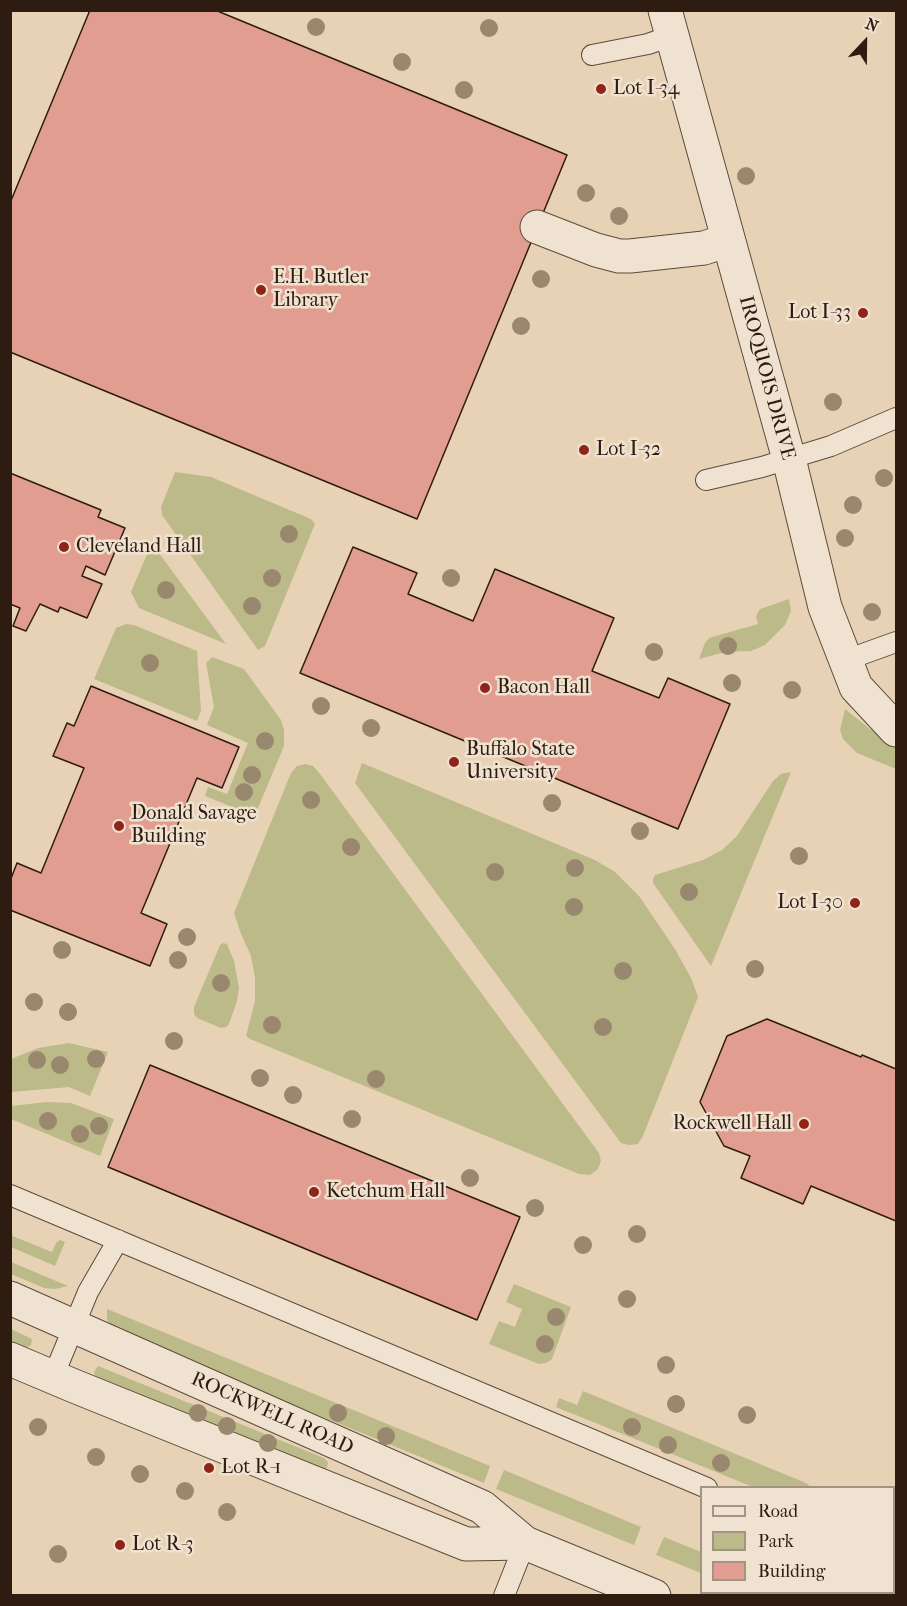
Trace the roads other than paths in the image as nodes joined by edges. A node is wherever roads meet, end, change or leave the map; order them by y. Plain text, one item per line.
1 (668, 23) edge
2 (592, 55) dead end
3 (537, 227) dead end
4 (728, 240) junction
5 (897, 418) edge
6 (789, 459) junction
7 (706, 480) dead end
8 (897, 642) edge
9 (846, 660) junction
10 (897, 730) edge
11 (10, 1195) edge
12 (118, 1240) junction
13 (10, 1298) edge
14 (74, 1326) junction
15 (10, 1359) edge
16 (53, 1377) junction
17 (702, 1486) edge
18 (525, 1543) junction
19 (832, 1594) edge
20 (504, 1596) edge
21 (654, 1596) edge
22 (840, 1596) edge

1 - 2 lane
1 - 4 street, IROQUOIS DRIVE
3 - 4 street
4 - 6 street, IROQUOIS DRIVE
5 - 6 lane
6 - 7 lane
6 - 9 street, IROQUOIS DRIVE
8 - 9 lane
9 - 10 street, IROQUOIS DRIVE
11 - 12 lane
12 - 14 lane
12 - 17 lane
13 - 14 street, ROCKWELL ROAD
14 - 16 lane
14 - 18 street, ROCKWELL ROAD
15 - 16 street, ROCKWELL ROAD
16 - 18 street, ROCKWELL ROAD
18 - 20 lane
18 - 21 street, ROCKWELL ROAD
19 - 22 lane

